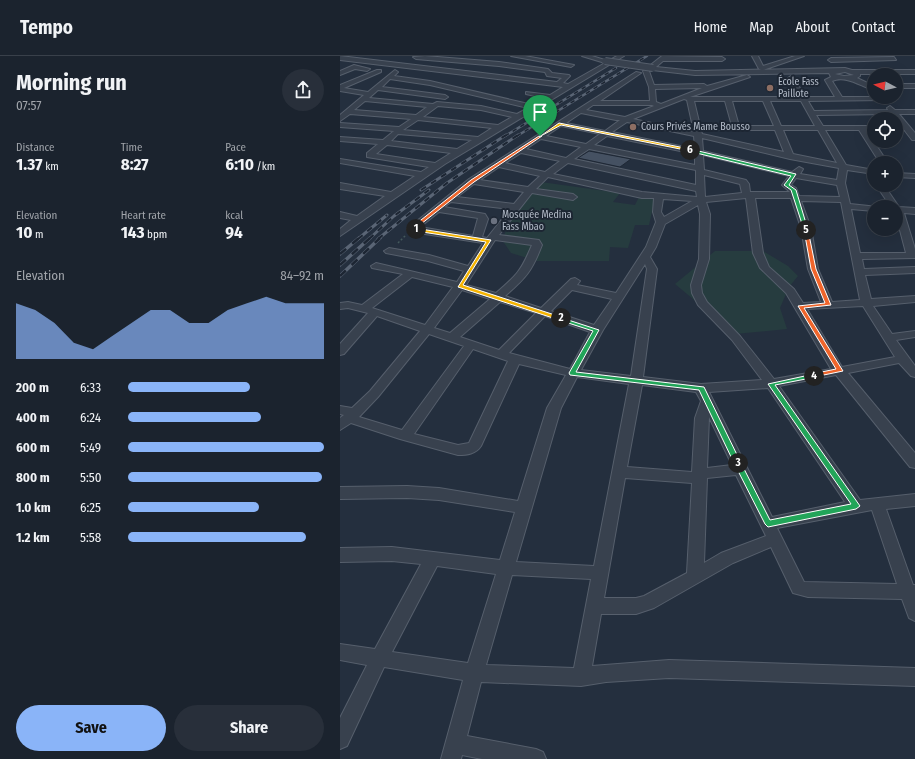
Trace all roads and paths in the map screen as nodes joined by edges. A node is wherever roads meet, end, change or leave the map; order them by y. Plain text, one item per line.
1 (417, 56) edge
2 (486, 56) edge
3 (514, 56) edge
4 (558, 56) edge
5 (585, 56) edge
6 (622, 56) edge
7 (755, 56) edge
8 (801, 56) edge
9 (663, 57) edge
10 (340, 58) edge
11 (722, 58) edge
12 (789, 58) edge
13 (829, 58) edge
14 (870, 58) edge
15 (893, 58) edge
16 (477, 62) junction
17 (404, 65) junction
18 (577, 66) junction
19 (653, 66) junction
20 (772, 66) junction
21 (761, 68) junction
22 (726, 70) junction
23 (379, 71) junction
24 (595, 71) junction
25 (340, 72) edge
26 (836, 72) junction
27 (906, 72) junction
28 (915, 72) edge
29 (638, 73) dead end
30 (391, 75) junction
31 (854, 75) junction
32 (747, 76) dead end
33 (791, 78) dead end
34 (867, 83) edge
35 (558, 85) junction
36 (569, 86) junction
37 (712, 86) junction
38 (903, 86) edge
39 (652, 87) junction
40 (914, 87) edge
41 (340, 88) edge
42 (377, 88) junction
43 (528, 93) dead end
44 (370, 94) junction
45 (445, 97) dead end
46 (551, 97) junction
47 (687, 98) junction
48 (867, 98) edge
49 (363, 99) junction
50 (728, 99) junction
51 (766, 99) junction
52 (803, 99) junction
53 (840, 99) junction
54 (593, 102) junction
55 (656, 104) junction
56 (887, 104) edge
57 (434, 106) junction
58 (534, 107) junction
59 (340, 108) edge
60 (350, 111) junction
61 (579, 111) junction
62 (867, 112) edge
63 (894, 112) edge
64 (903, 112) edge
65 (915, 112) edge
66 (811, 113) junction
67 (519, 116) junction
68 (416, 117) junction
69 (340, 119) edge
70 (627, 119) junction
71 (560, 124) junction
72 (903, 124) edge
73 (340, 125) edge
74 (501, 127) junction
75 (736, 128) junction
76 (778, 128) junction
77 (820, 128) junction
78 (861, 128) junction
79 (867, 128) edge
80 (906, 128) joint
81 (399, 130) junction
82 (697, 131) junction
83 (607, 133) junction
84 (540, 136) junction
85 (915, 138) edge
86 (340, 139) edge
87 (481, 139) junction
88 (384, 142) junction
89 (587, 146) junction
90 (519, 150) junction
91 (460, 152) junction
92 (699, 152) junction
93 (790, 156) junction
94 (879, 156) edge
95 (566, 160) junction
96 (806, 160) junction
97 (340, 161) edge
98 (497, 164) junction
99 (437, 166) junction
100 (843, 167) junction
101 (701, 170) junction
102 (867, 171) edge
103 (547, 174) junction
104 (423, 175) junction
105 (794, 175) junction
106 (903, 175) edge
107 (915, 176) edge
108 (472, 181) junction
109 (841, 183) junction
110 (340, 186) edge
111 (529, 191) junction
112 (701, 194) junction
113 (392, 195) junction
114 (748, 195) junction
115 (659, 196) junction
116 (573, 197) dead end
117 (796, 197) junction
118 (448, 199) junction
119 (846, 203) junction
120 (516, 207) junction
121 (867, 207) edge
122 (437, 208) junction
123 (903, 210) edge
124 (915, 212) edge
125 (340, 215) edge
126 (360, 219) junction
127 (661, 222) junction
128 (412, 229) junction
129 (903, 229) edge
130 (341, 232) edge
131 (477, 239) junction
132 (491, 239) junction
133 (389, 251) joint
134 (856, 256) junction
135 (645, 257) junction
136 (913, 258) edge
137 (376, 266) dead end
138 (471, 270) junction
139 (915, 270) edge
140 (860, 272) junction
141 (411, 273) junction
142 (460, 286) junction
143 (618, 297) junction
144 (498, 298) junction
145 (915, 299) edge
146 (866, 303) junction
147 (828, 305) junction
148 (340, 306) edge
149 (800, 306) junction
150 (370, 310) junction
151 (544, 312) junction
152 (429, 329) junction
153 (597, 330) junction
154 (915, 334) edge
155 (453, 337) junction
156 (889, 338) junction
157 (471, 344) junction
158 (340, 351) edge
159 (501, 354) junction
160 (515, 359) junction
161 (902, 359) junction
162 (840, 371) junction
163 (572, 373) junction
164 (915, 373) edge
165 (636, 382) junction
166 (771, 384) junction
167 (702, 388) junction
168 (707, 402) junction
169 (346, 416) edge
170 (405, 436) junction
171 (915, 463) edge
172 (741, 469) junction
173 (618, 472) junction
174 (699, 476) junction
175 (340, 493) edge
176 (915, 500) edge
177 (877, 504) junction
178 (856, 506) junction
179 (523, 508) junction
180 (771, 532) junction
181 (340, 554) edge
182 (433, 558) junction
183 (506, 568) junction
184 (601, 573) junction
185 (695, 576) junction
186 (912, 592) edge
187 (595, 606) junction
188 (915, 613) edge
189 (340, 652) edge
190 (379, 657) junction
191 (474, 673) junction
192 (581, 677) junction
193 (915, 678) edge
194 (340, 739) edge
195 (453, 752) edge
196 (536, 759) edge

1 - 16 street
1 - 17 street
2 - 16 street
3 - 18 street
4 - 18 street
5 - 19 street, bridge
6 - 24 street
7 - 21 street
8 - 12 street
9 - 11 street
9 - 19 street
10 - 17 street
11 - 22 street
12 - 20 street
13 - 14 street
13 - 26 street
14 - 15 street
15 - 27 street
16 - 35 street
17 - 30 street
17 - 35 street
18 - 24 street
19 - 22 street
19 - 26 street
19 - 39 street
20 - 21 street
20 - 26 street
21 - 22 street
23 - 25 street
23 - 30 street
23 - 41 street
24 - 36 street
26 - 31 street
26 - 53 street
27 - 28 street
27 - 31 street
29 - 54 street
30 - 42 street
30 - 58 street
31 - 34 street
32 - 37 street
33 - 52 street
35 - 36 street
36 - 46 street
37 - 39 street
37 - 47 street
38 - 40 street
39 - 55 street
41 - 44 street
42 - 44 street
42 - 45 street
43 - 46 street
44 - 49 street
46 - 58 street
47 - 50 street
47 - 55 street
47 - 82 street
48 - 53 street
49 - 57 street
49 - 60 street
50 - 51 street
50 - 75 street
51 - 52 street
51 - 76 street
52 - 53 street
52 - 66 street
54 - 55 street
54 - 61 street
55 - 70 street
56 - 63 street
57 - 67 street
57 - 68 street
58 - 67 street
59 - 60 street
60 - 68 street
60 - 69 street
61 - 70 street
61 - 71 street
62 - 66 street
64 - 65 street
66 - 77 street
67 - 74 street
68 - 74 street
68 - 81 street
70 - 82 street
70 - 83 street
71 - 83 street
71 - 84 street
72 - 80 street
73 - 81 street
74 - 87 street
75 - 76 street
75 - 82 street
76 - 77 street
76 - 93 street
77 - 78 street
77 - 100 street
78 - 79 street
78 - 94 street
80 - 85 street
81 - 87 street
81 - 88 street
82 - 92 street
82 - 93 street
83 - 89 street
83 - 92 street
84 - 89 street
84 - 90 street
86 - 88 street
87 - 91 street
88 - 91 street
88 - 99 street
89 - 95 street
89 - 101 street
90 - 95 street
90 - 98 street
91 - 99 street
92 - 101 street
92 - 105 street
93 - 96 street
95 - 103 street
95 - 112 street
96 - 100 street
96 - 105 street
97 - 104 street
98 - 103 street
98 - 108 street
99 - 104 street
100 - 102 street
100 - 109 street
101 - 112 street
101 - 114 street
103 - 111 street
103 - 115 street
104 - 113 street
105 - 109 street
105 - 117 street
106 - 107 street
108 - 111 street
108 - 118 street
109 - 119 street
110 - 113 street
111 - 116 street
111 - 120 street
112 - 114 street
112 - 115 street
112 - 127 street
112 - 166 street
113 - 126 street
114 - 117 street
114 - 149 street
115 - 127 street
117 - 119 street
117 - 147 street
118 - 120 street
118 - 122 street
119 - 121 street
119 - 134 street
120 - 132 street
122 - 128 street
122 - 131 street
123 - 124 street
125 - 126 street
126 - 130 street
127 - 135 street
128 - 131 street
128 - 133 path
129 - 136 street
131 - 132 street
132 - 138 street
132 - 144 street
133 - 138 street
134 - 136 street
134 - 140 street
135 - 143 street
135 - 165 street
137 - 141 street
138 - 142 street
139 - 140 street
140 - 146 street
141 - 142 street
141 - 150 street
142 - 144 street
142 - 152 street
143 - 151 street
143 - 153 street
144 - 151 street
144 - 155 street
145 - 146 street
146 - 147 street
146 - 156 street
147 - 149 street
148 - 150 street
149 - 162 street
150 - 152 street
150 - 158 street
151 - 153 street
151 - 159 street
152 - 155 street
152 - 169 street
153 - 163 street
154 - 156 street
155 - 157 street
156 - 161 street
157 - 159 street
157 - 170 street
159 - 160 street
160 - 163 street
160 - 170 street
161 - 162 street
161 - 164 street
162 - 166 street
162 - 171 street
163 - 165 street
163 - 179 street
165 - 167 street
165 - 173 street
166 - 167 street
166 - 178 street
167 - 168 street
168 - 172 street
168 - 174 street
169 - 170 street
172 - 174 street
172 - 180 street
173 - 174 street
173 - 184 street
174 - 185 street
175 - 179 street
176 - 177 street
177 - 178 street
177 - 186 street
178 - 180 street
179 - 183 street
180 - 185 street
180 - 186 street
181 - 182 street
182 - 183 street
182 - 190 street
183 - 184 street
183 - 191 street
184 - 187 street
185 - 187 street
186 - 188 street
187 - 192 street
189 - 190 street
190 - 191 street
190 - 194 street
191 - 192 street
191 - 195 street
192 - 193 street
195 - 196 street

